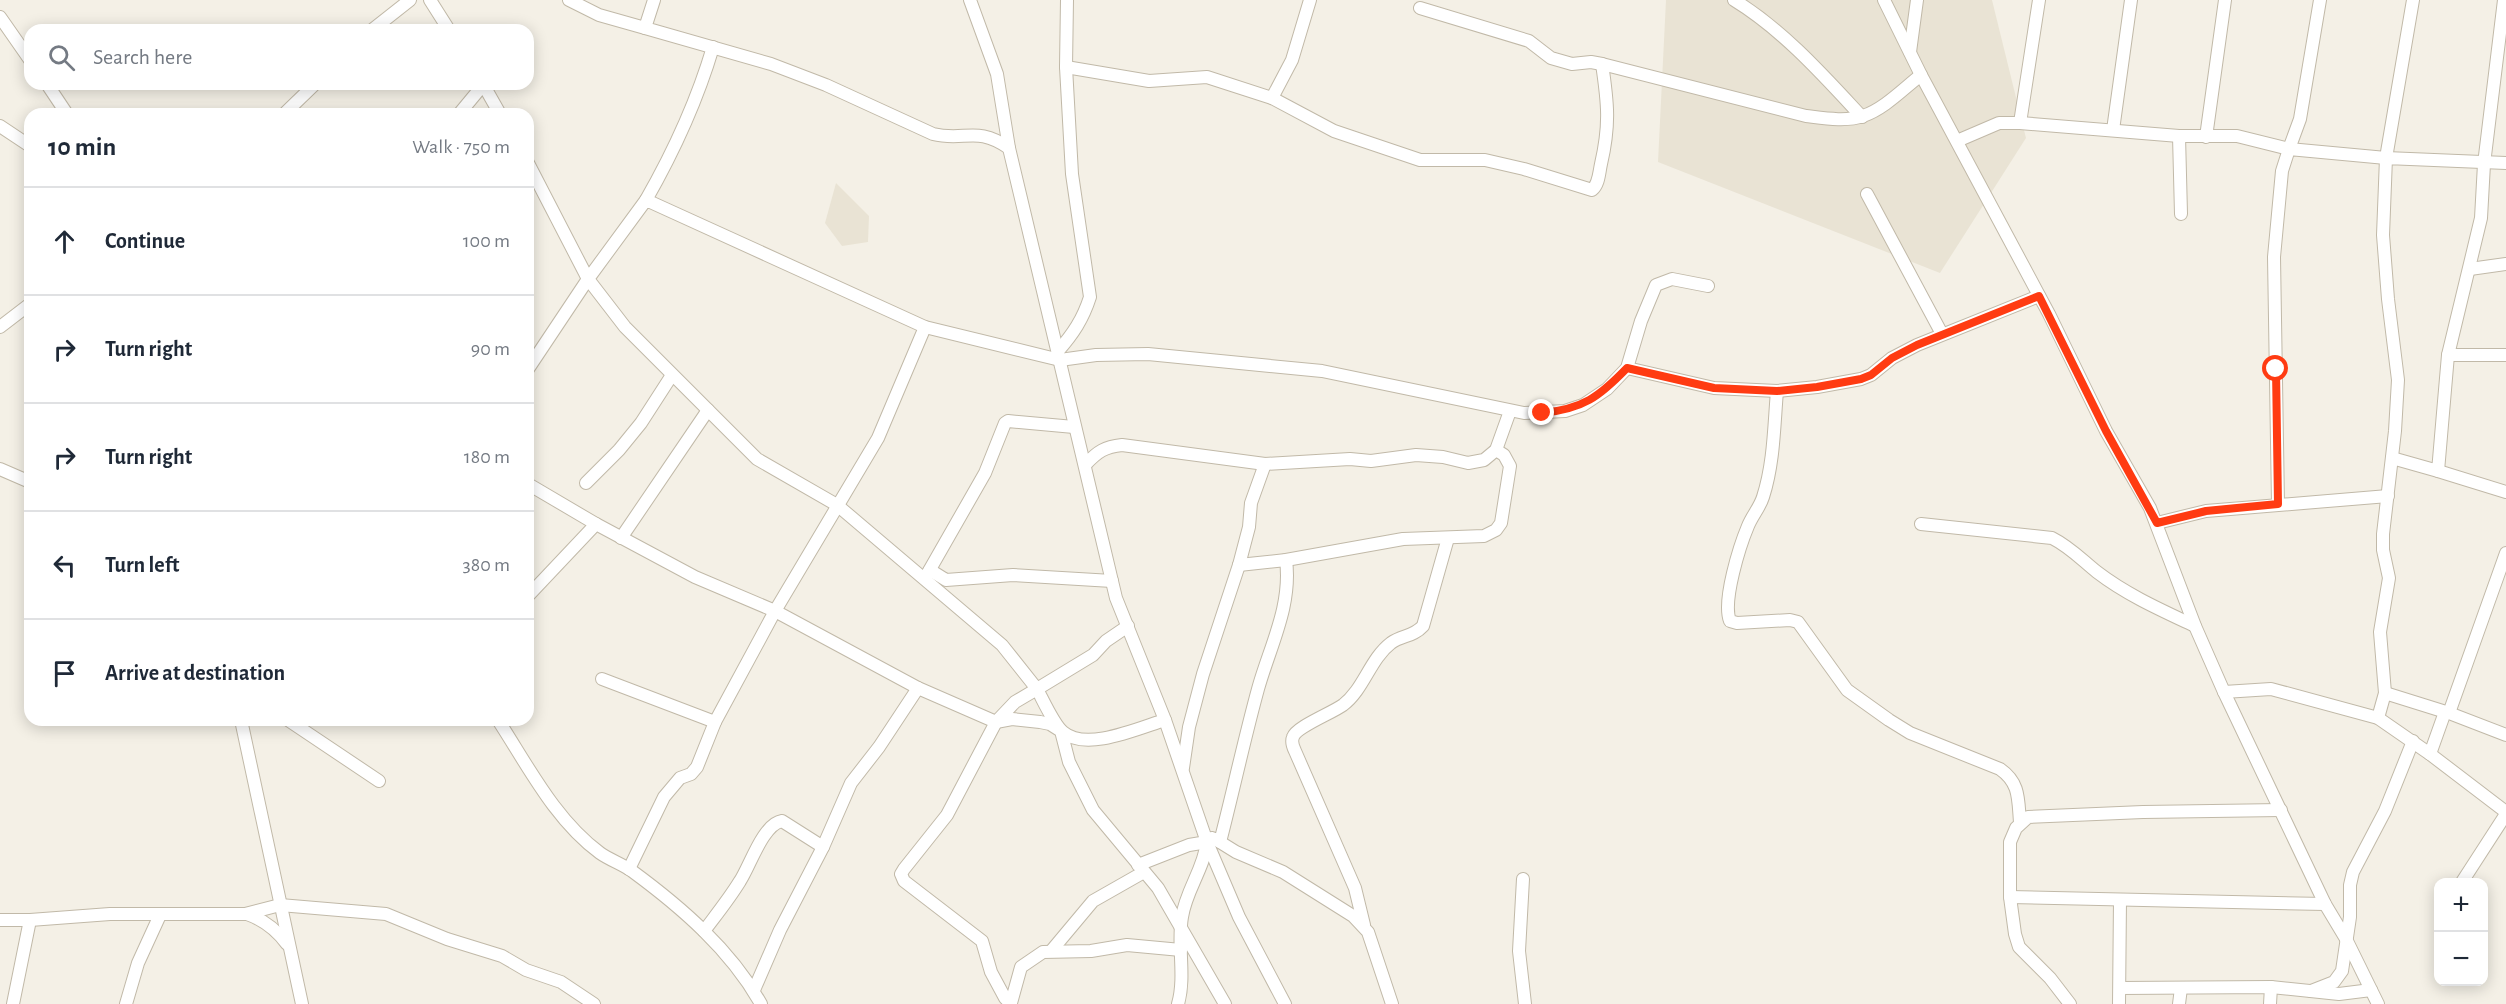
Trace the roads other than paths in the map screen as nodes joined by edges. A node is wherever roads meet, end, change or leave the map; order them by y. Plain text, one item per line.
1 (410, 0) edge
2 (430, 0) edge
3 (568, 0) edge
4 (654, 0) edge
5 (970, 0) edge
6 (1067, 0) edge
7 (1310, 0) edge
8 (1734, 0) edge
9 (1884, 0) edge
10 (1917, 0) edge
11 (2039, 0) edge
12 (2131, 0) edge
13 (2225, 0) edge
14 (2320, 0) edge
15 (2414, 0) edge
16 (2504, 0) edge
17 (1420, 8) dead end
18 (0, 17) edge
19 (380, 24) edge
20 (445, 24) edge
21 (645, 28) junction
22 (712, 47) junction
23 (24, 51) edge
24 (1910, 52) junction
25 (2501, 59) edge
26 (1602, 64) junction
27 (1066, 67) junction
28 (1921, 75) junction
29 (51, 90) edge
30 (309, 90) edge
31 (478, 90) edge
32 (486, 90) edge
33 (1272, 98) junction
34 (63, 108) edge
35 (290, 108) edge
36 (464, 108) edge
37 (497, 108) edge
38 (1862, 117) junction
39 (2020, 123) junction
40 (0, 126) edge
41 (2113, 130) junction
42 (2178, 136) junction
43 (2206, 137) junction
44 (1957, 141) junction
45 (24, 142) edge
46 (1009, 148) junction
47 (2289, 149) junction
48 (2386, 158) junction
49 (2484, 164) junction
50 (2506, 164) edge
51 (534, 175) edge
52 (1867, 194) dead end
53 (646, 201) junction
54 (2181, 214) dead end
55 (2506, 264) edge
56 (2470, 269) junction
57 (588, 279) junction
58 (1708, 286) dead end
59 (2039, 296) junction
60 (24, 309) edge
61 (0, 327) edge
62 (925, 327) junction
63 (1942, 334) junction
64 (2448, 355) junction
65 (2506, 355) edge
66 (1059, 356) junction
67 (534, 360) edge
68 (1627, 368) junction
69 (672, 375) junction
70 (1777, 391) junction
71 (708, 410) junction
72 (1510, 411) junction
73 (1074, 427) junction
74 (1496, 450) junction
75 (2392, 458) junction
76 (1086, 464) junction
77 (1265, 464) junction
78 (0, 469) edge
79 (2438, 471) junction
80 (24, 479) edge
81 (586, 483) dead end
82 (534, 488) edge
83 (2506, 492) edge
84 (2388, 496) junction
85 (2278, 504) junction
86 (837, 505) junction
87 (2157, 523) junction
88 (596, 524) junction
89 (1922, 524) dead end
90 (621, 538) junction
91 (1448, 538) junction
92 (2506, 553) edge
93 (1286, 560) junction
94 (1239, 565) junction
95 (927, 574) junction
96 (1112, 581) junction
97 (534, 590) edge
98 (775, 611) junction
99 (1128, 626) junction
100 (2194, 626) junction
101 (602, 679) dead end
102 (918, 688) junction
103 (1037, 689) junction
104 (2224, 692) junction
105 (2385, 693) junction
106 (2447, 712) junction
107 (2378, 718) junction
108 (1165, 720) junction
109 (715, 722) junction
110 (996, 722) junction
111 (242, 726) edge
112 (297, 726) edge
113 (502, 726) edge
114 (1061, 731) junction
115 (2506, 735) edge
116 (2413, 741) junction
117 (2430, 754) junction
118 (1182, 772) junction
119 (379, 781) dead end
120 (2281, 810) junction
121 (2506, 813) edge
122 (2020, 822) junction
123 (1210, 838) junction
124 (823, 848) junction
125 (629, 869) junction
126 (1141, 869) junction
127 (2465, 878) edge
128 (1523, 879) dead end
129 (2010, 897) junction
130 (2120, 900) junction
131 (2325, 904) junction
132 (280, 905) junction
133 (245, 914) junction
134 (160, 915) junction
135 (0, 920) edge
136 (30, 920) junction
137 (1181, 926) junction
138 (1364, 926) junction
139 (704, 931) junction
140 (2346, 939) junction
141 (289, 946) junction
142 (1052, 950) junction
143 (1181, 950) junction
144 (2271, 987) junction
145 (2120, 988) junction
146 (2181, 988) junction
147 (754, 990) junction
148 (2371, 990) junction
149 (2311, 991) junction
150 (1011, 1003) edge
151 (13, 1004) edge
152 (126, 1004) edge
153 (302, 1004) edge
154 (594, 1004) edge
155 (761, 1004) edge
156 (1178, 1004) edge
157 (1225, 1004) edge
158 (1285, 1004) edge
159 (1392, 1004) edge
160 (1525, 1004) edge
161 (2070, 1004) edge
162 (2119, 1004) edge
163 (2179, 1004) edge
164 (2270, 1004) edge
165 (2378, 1004) edge

1 - 19 street
2 - 20 street
3 - 21 street
4 - 21 street
5 - 46 street
6 - 27 street
7 - 33 street
8 - 38 street
9 - 24 street
10 - 24 street
11 - 39 street
12 - 41 street
13 - 43 street
14 - 47 street
15 - 48 street
16 - 25 street
17 - 26 street
18 - 23 street
21 - 22 street
22 - 46 street
22 - 53 street
24 - 28 street
25 - 49 street
26 - 33 street
26 - 38 street
27 - 33 street
27 - 66 street
28 - 38 street
28 - 44 street
29 - 34 street
30 - 35 street
31 - 36 street
32 - 37 street
39 - 41 street
39 - 44 street
40 - 45 street
41 - 42 street
42 - 43 street
42 - 54 street
43 - 47 street
44 - 59 street
46 - 66 street
47 - 48 street
47 - 85 street
48 - 49 street
48 - 75 street
49 - 50 street
49 - 56 street
51 - 57 street
52 - 63 street
53 - 57 street
53 - 62 street
55 - 56 street
56 - 64 street
57 - 67 street
57 - 69 street
58 - 68 street
59 - 63 street
59 - 87 street
60 - 61 street
62 - 66 street
62 - 86 street
63 - 70 street
64 - 65 street
64 - 79 street
66 - 72 street
66 - 73 street
68 - 70 street
68 - 72 street
69 - 71 street
69 - 81 street
70 - 122 street
71 - 86 street
71 - 90 street
72 - 74 street
73 - 76 street
73 - 95 street
74 - 77 street
74 - 91 street
75 - 79 street
75 - 84 street
76 - 77 street
76 - 96 street
77 - 94 street
78 - 80 street
79 - 83 street
82 - 88 street
84 - 85 street
84 - 105 street
85 - 87 street
86 - 95 street
86 - 98 street
87 - 100 street
88 - 90 street
88 - 97 street
89 - 100 street
90 - 98 street
91 - 93 street
91 - 138 street
92 - 106 street
93 - 94 street
93 - 123 street
94 - 118 street
95 - 96 street
95 - 103 street
96 - 99 street
98 - 102 street
98 - 109 street
99 - 103 street
99 - 108 street
100 - 104 street
101 - 109 street
102 - 110 street
102 - 124 street
103 - 110 street
103 - 114 street
104 - 107 street
104 - 120 street
105 - 106 street
105 - 107 street
106 - 115 street
106 - 117 street
107 - 116 street
108 - 114 street
108 - 118 street
109 - 125 street
110 - 114 street
110 - 150 street
111 - 132 street
112 - 119 street
113 - 125 street
114 - 126 street
116 - 117 street
116 - 140 street
117 - 121 street
118 - 123 street
120 - 122 street
120 - 131 street
121 - 127 street
122 - 129 street
123 - 126 street
123 - 137 street
123 - 138 street
123 - 158 street
124 - 139 street
124 - 147 street
125 - 139 street
126 - 137 street
126 - 142 street
128 - 160 street
129 - 130 street
129 - 161 street
130 - 131 street
130 - 145 street
131 - 140 street
132 - 133 street
132 - 141 street
132 - 154 street
133 - 134 street
133 - 141 street
134 - 136 street
134 - 152 street
135 - 136 street
136 - 151 street
137 - 143 street
137 - 157 street
138 - 159 street
139 - 147 street
140 - 148 street
140 - 149 street
141 - 153 street
142 - 143 street
142 - 150 street
143 - 156 street
144 - 146 street
144 - 149 street
144 - 164 street
145 - 146 street
145 - 162 street
146 - 163 street
147 - 155 street
148 - 149 street
148 - 165 street

